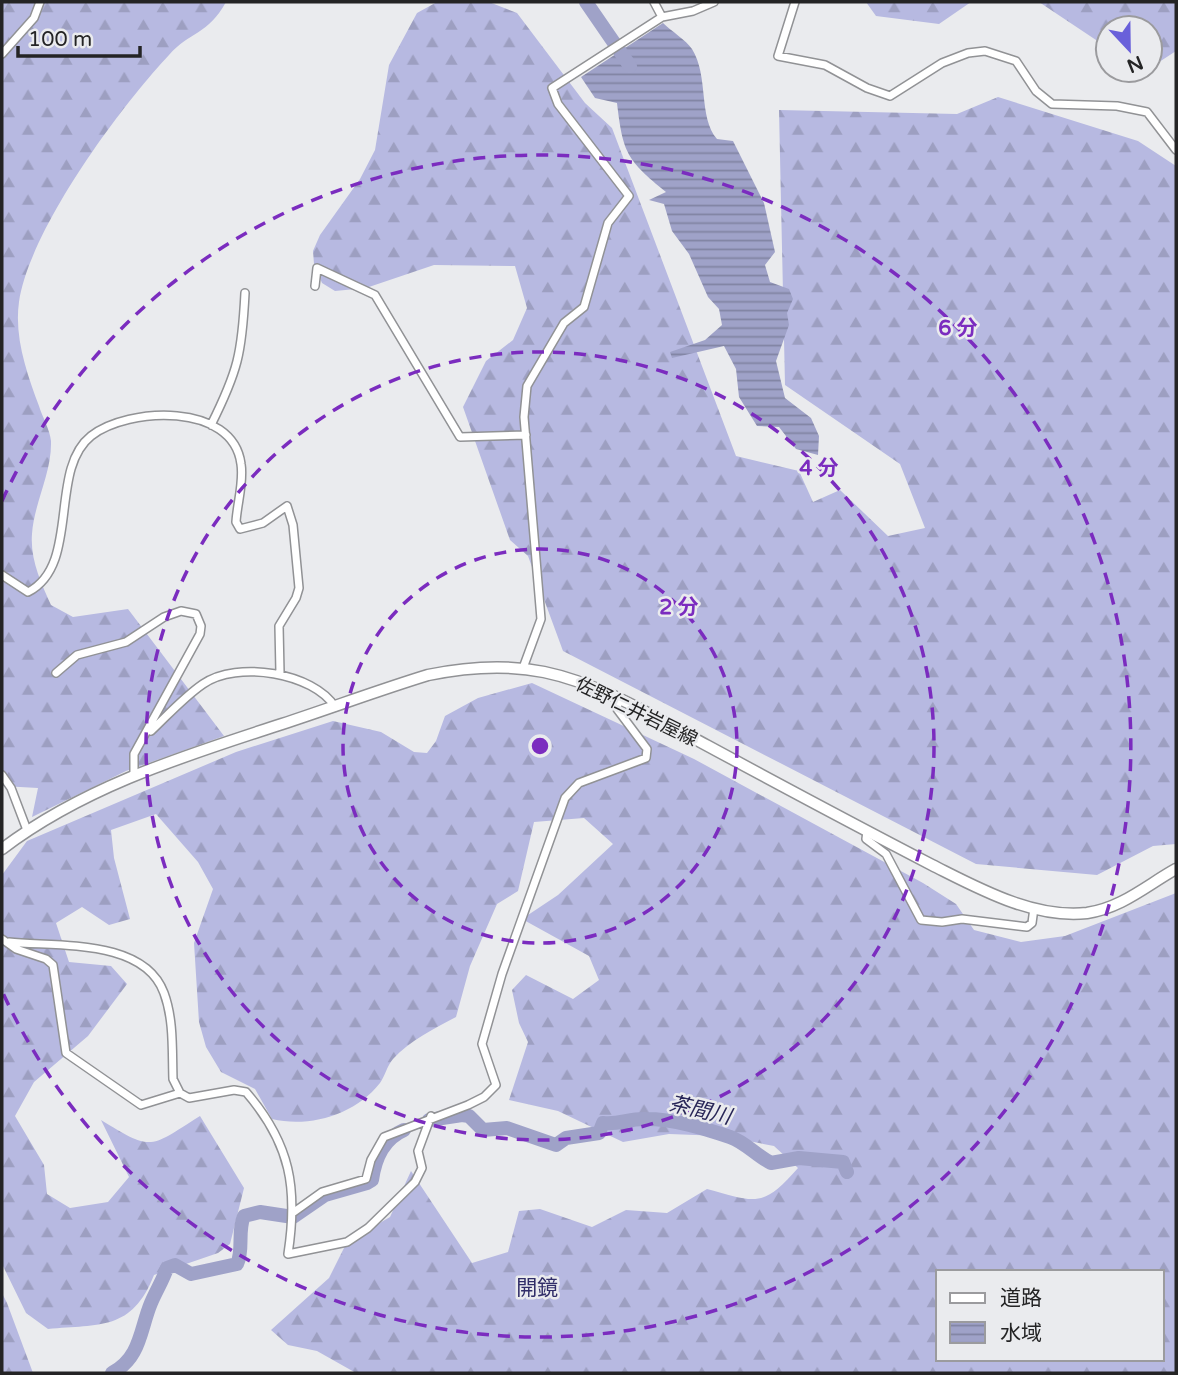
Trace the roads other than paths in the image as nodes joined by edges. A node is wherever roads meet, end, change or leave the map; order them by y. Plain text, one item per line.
1 (40, 2) edge
2 (654, 2) edge
3 (714, 2) edge
4 (794, 2) edge
5 (662, 17) junction
6 (2, 54) edge
7 (1176, 150) edge
8 (315, 286) dead end
9 (245, 293) dead end
10 (211, 425) junction
11 (526, 435) junction
12 (2, 575) edge
13 (523, 668) junction
14 (56, 673) dead end
15 (280, 673) junction
16 (619, 700) junction
17 (335, 707) junction
18 (146, 736) junction
19 (2, 775) edge
20 (134, 775) junction
21 (27, 830) junction
22 (867, 831) junction
23 (2, 849) edge
24 (1176, 869) edge
25 (1034, 908) junction
26 (5, 941) edge
27 (180, 1093) junction
28 (430, 1121) junction
29 (294, 1215) junction

1 - 6 street
2 - 5 street
3 - 5 street
4 - 7 street
5 - 11 street
8 - 11 street
9 - 10 street
10 - 12 street
10 - 15 street
11 - 13 street
13 - 16 main road, 佐野仁井岩屋線
13 - 17 main road, 佐野仁井岩屋線
14 - 18 street
15 - 17 street
15 - 18 street
16 - 22 main road, 佐野仁井岩屋線
16 - 28 street
17 - 20 main road, 佐野仁井岩屋線
18 - 20 street
19 - 21 street
20 - 21 main road, 佐野仁井岩屋線
21 - 23 main road, 佐野仁井岩屋線
22 - 25 main road, 佐野仁井岩屋線
22 - 25 street
24 - 25 main road, 佐野仁井岩屋線
26 - 27 street
26 - 27 street
27 - 29 street
28 - 29 street
28 - 29 street

